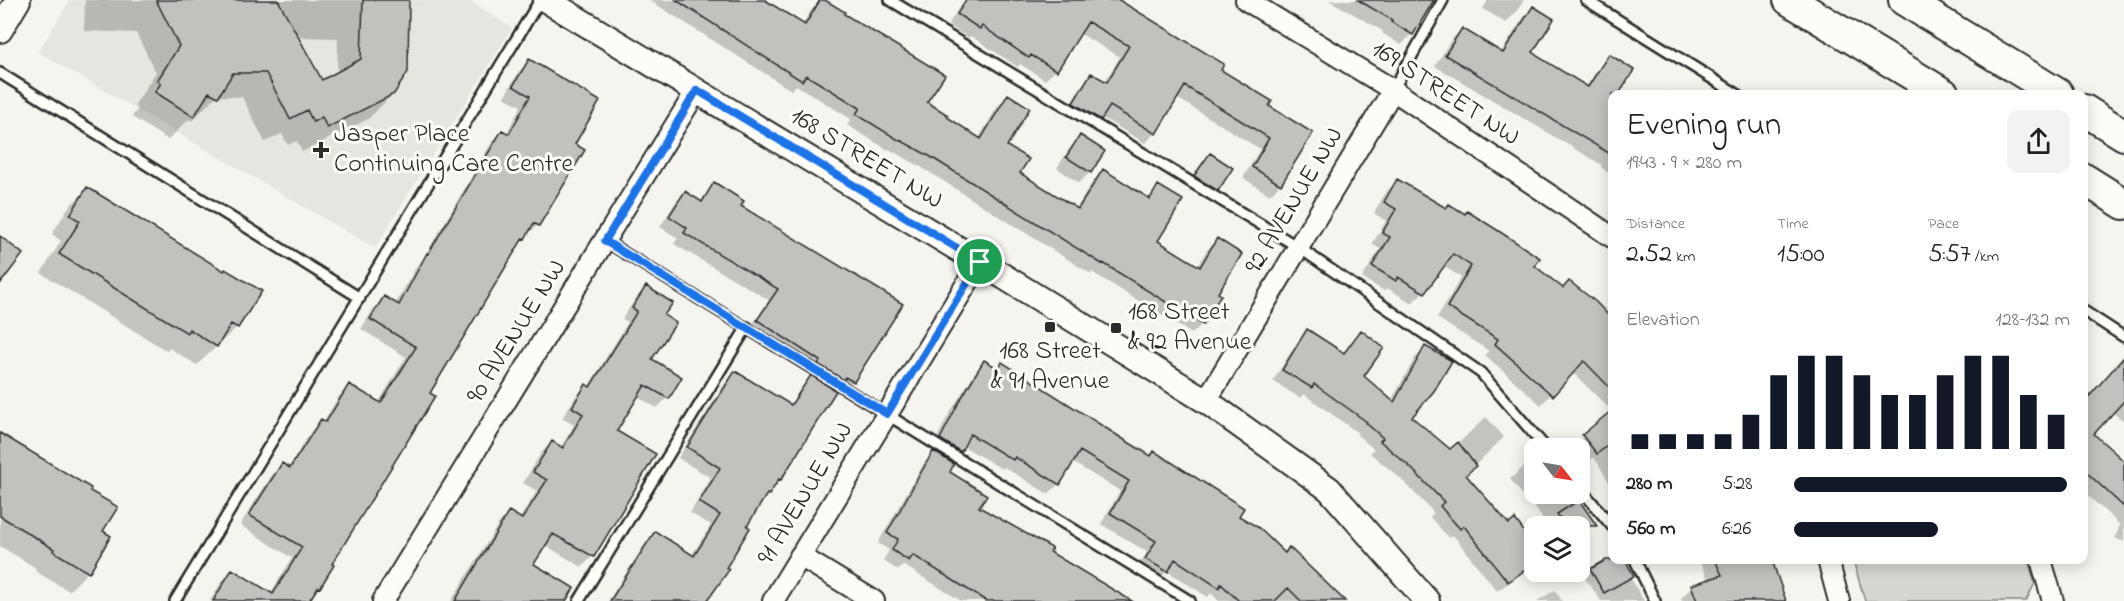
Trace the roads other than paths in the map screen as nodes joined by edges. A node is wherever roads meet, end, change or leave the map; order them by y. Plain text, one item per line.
1 (18, 0) edge
2 (540, 0) edge
3 (546, 0) edge
4 (891, 0) edge
5 (1246, 0) edge
6 (1443, 0) edge
7 (1586, 0) edge
8 (1789, 0) edge
9 (1904, 0) edge
10 (0, 30) edge
11 (0, 73) edge
12 (697, 90) junction
13 (1393, 90) junction
14 (1731, 90) edge
15 (1937, 90) edge
16 (2051, 90) edge
17 (2088, 112) edge
18 (2124, 135) edge
19 (2088, 182) edge
20 (2124, 204) edge
21 (1608, 234) edge
22 (605, 241) junction
23 (1298, 248) junction
24 (980, 262) junction
25 (360, 298) junction
26 (2088, 314) edge
27 (747, 327) junction
28 (2124, 337) edge
29 (1206, 401) junction
30 (887, 414) junction
31 (1537, 438) edge
32 (1590, 500) edge
33 (1608, 521) edge
34 (800, 556) junction
35 (1637, 564) edge
36 (1829, 564) edge
37 (2042, 564) edge
38 (175, 601) edge
39 (383, 601) edge
40 (579, 601) edge
41 (773, 601) edge
42 (873, 601) edge
43 (1190, 601) edge
44 (1427, 601) edge
45 (1654, 601) edge
46 (1839, 601) edge
47 (2053, 601) edge

1 - 10 street
2 - 25 lane
3 - 12 street, 168 STREET NW
4 - 23 lane
5 - 13 street, 169 STREET NW
6 - 13 lane
7 - 14 lane
8 - 15 main road
9 - 16 main road
11 - 25 lane
12 - 22 street, 90 AVENUE NW
12 - 24 street, 168 STREET NW
13 - 21 street, 169 STREET NW
13 - 23 street, 92 AVENUE NW
17 - 18 main road
19 - 20 main road
22 - 27 lane
22 - 39 street, 90 AVENUE NW
23 - 29 street, 92 AVENUE NW
23 - 31 lane
24 - 29 street, 168 STREET NW
24 - 30 street, 91 AVENUE NW
25 - 38 lane
26 - 28 lane
27 - 30 lane
27 - 40 lane
29 - 44 street, 168 STREET NW
30 - 34 street, 91 AVENUE NW
30 - 43 lane
32 - 33 lane
34 - 41 street, 91 AVENUE NW
34 - 42 street
35 - 45 lane
36 - 46 street
37 - 47 street

